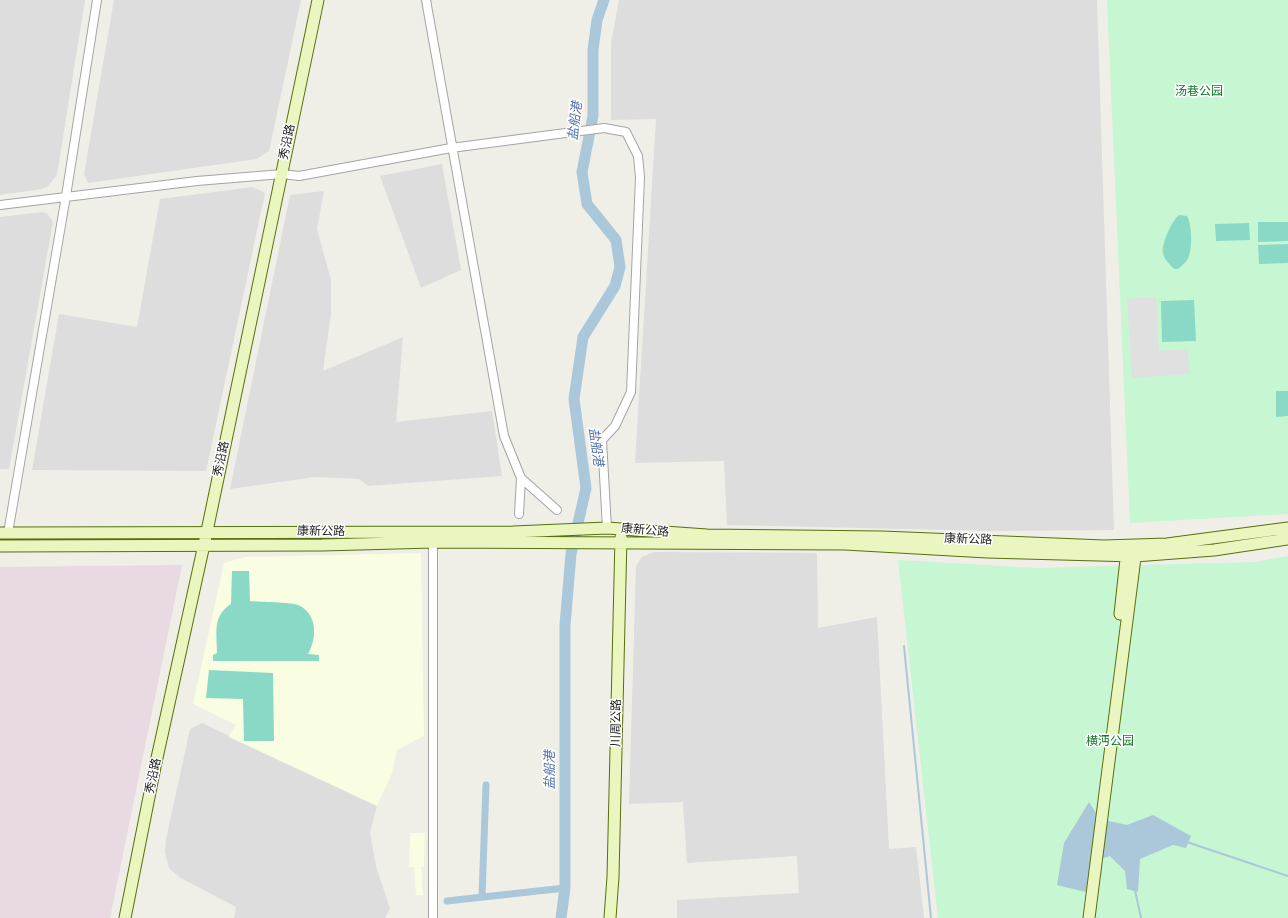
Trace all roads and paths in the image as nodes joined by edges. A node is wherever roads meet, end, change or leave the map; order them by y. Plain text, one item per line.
1 (97, 0) edge
2 (318, 0) edge
3 (426, 0) edge
4 (451, 148) junction
5 (282, 174) junction
6 (66, 196) junction
7 (0, 205) edge
8 (521, 478) junction
9 (558, 510) dead end
10 (519, 514) dead end
11 (603, 528) junction
12 (1288, 528) edge
13 (621, 529) junction
14 (207, 532) junction
15 (4, 533) edge
16 (1145, 537) dead end
17 (1288, 539) edge
18 (433, 542) junction
19 (620, 543) junction
20 (204, 544) junction
21 (0, 546) edge
22 (1131, 551) junction
23 (125, 918) edge
24 (433, 918) edge
25 (610, 918) edge
26 (1082, 918) edge
27 (1089, 918) edge

1 - 6 street
2 - 5 main road, 秀沿路
3 - 4 street
4 - 5 street
4 - 8 street
4 - 11 street
5 - 6 street
5 - 14 main road, 秀沿路
6 - 7 street
6 - 15 street
8 - 9 street
8 - 10 street
11 - 13 main road, 康新公路
11 - 14 main road, 康新公路
12 - 22 main road, 康新公路
13 - 19 main road, 川周公路
13 - 22 main road, 康新公路
14 - 15 main road, 康新公路
14 - 20 main road, 秀沿路
16 - 22 main road
17 - 22 main road, 康新公路
18 - 19 main road, 康新公路
18 - 20 main road, 康新公路
18 - 24 street
19 - 22 main road, 康新公路
19 - 25 main road, 川周公路
20 - 21 main road, 康新公路
20 - 23 main road, 秀沿路
22 - 26 main road
22 - 27 main road

